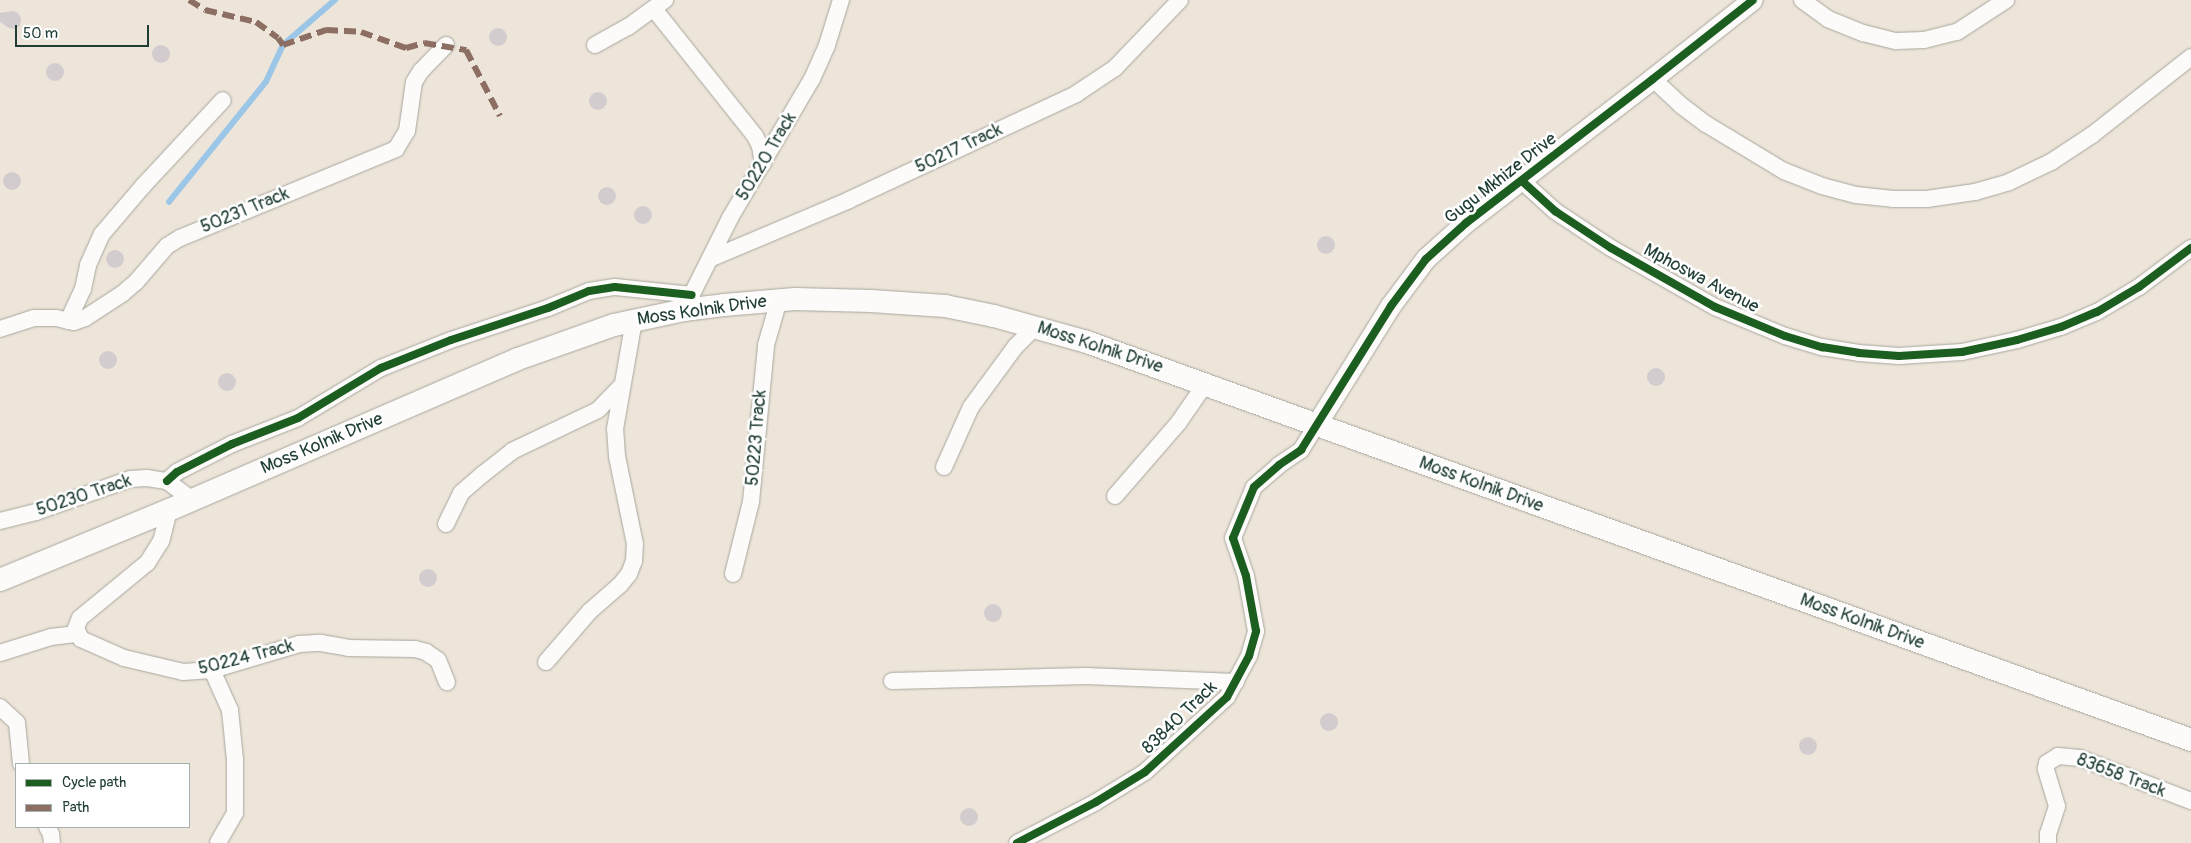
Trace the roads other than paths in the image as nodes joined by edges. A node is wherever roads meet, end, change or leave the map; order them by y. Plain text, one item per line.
1 (841, 0) edge
2 (1180, 0) edge
3 (1753, 0) edge
4 (1802, 0) edge
5 (2006, 0) edge
6 (659, 5) edge
7 (446, 45) dead end
8 (595, 45) dead end
9 (2191, 57) edge
10 (1653, 79) junction
11 (223, 100) dead end
12 (763, 164) junction
13 (1522, 181) junction
14 (2191, 248) edge
15 (712, 258) junction
16 (778, 300) junction
17 (688, 302) junction
18 (634, 320) junction
19 (68, 321) junction
20 (1035, 327) junction
21 (0, 329) edge
22 (1206, 383) junction
23 (621, 386) junction
24 (1316, 426) junction
25 (944, 467) dead end
26 (167, 481) junction
27 (1115, 496) dead end
28 (192, 500) junction
29 (170, 510) junction
30 (0, 521) edge
31 (446, 524) dead end
32 (733, 574) dead end
33 (0, 580) edge
34 (77, 634) junction
35 (0, 653) edge
36 (546, 662) dead end
37 (212, 670) junction
38 (892, 681) dead end
39 (447, 682) dead end
40 (1236, 682) junction
41 (0, 708) edge
42 (2191, 740) edge
43 (21, 763) edge
44 (2191, 801) edge
45 (48, 828) edge
46 (52, 843) edge
47 (218, 843) edge
48 (1017, 843) edge
49 (2048, 843) edge

1 - 12 street, 50220 Track
2 - 15 street, 50217 Track
3 - 10 street, Gugu Mkhize Drive
4 - 5 street
6 - 8 street
6 - 12 street
7 - 19 street, 50231 Track
9 - 10 street
10 - 13 street, Gugu Mkhize Drive
11 - 19 street
12 - 15 street, 50220 Track
13 - 14 street, Mphoswa Avenue
13 - 24 street, Gugu Mkhize Drive
15 - 17 street, 50220 Track
16 - 17 main road, Moss Kolnik Drive
16 - 20 main road, Moss Kolnik Drive
16 - 32 street, 50223 Track
17 - 18 main road, Moss Kolnik Drive
17 - 26 street
18 - 23 street
18 - 28 main road, Moss Kolnik Drive
19 - 21 street, 50231 Track
20 - 22 main road, Moss Kolnik Drive
20 - 25 street
22 - 24 main road, Moss Kolnik Drive
22 - 27 street
23 - 31 street
23 - 36 street
24 - 40 street, 83840 Track
24 - 42 main road, Moss Kolnik Drive
26 - 28 street
26 - 30 street, 50230 Track
28 - 29 main road, Moss Kolnik Drive
29 - 33 main road, Moss Kolnik Drive
29 - 34 street
34 - 35 street
34 - 37 street, 50224 Track
37 - 39 street, 50224 Track
37 - 47 street
38 - 40 street
40 - 48 street, 83840 Track
41 - 43 street
44 - 49 street, 83658 Track
45 - 46 street

